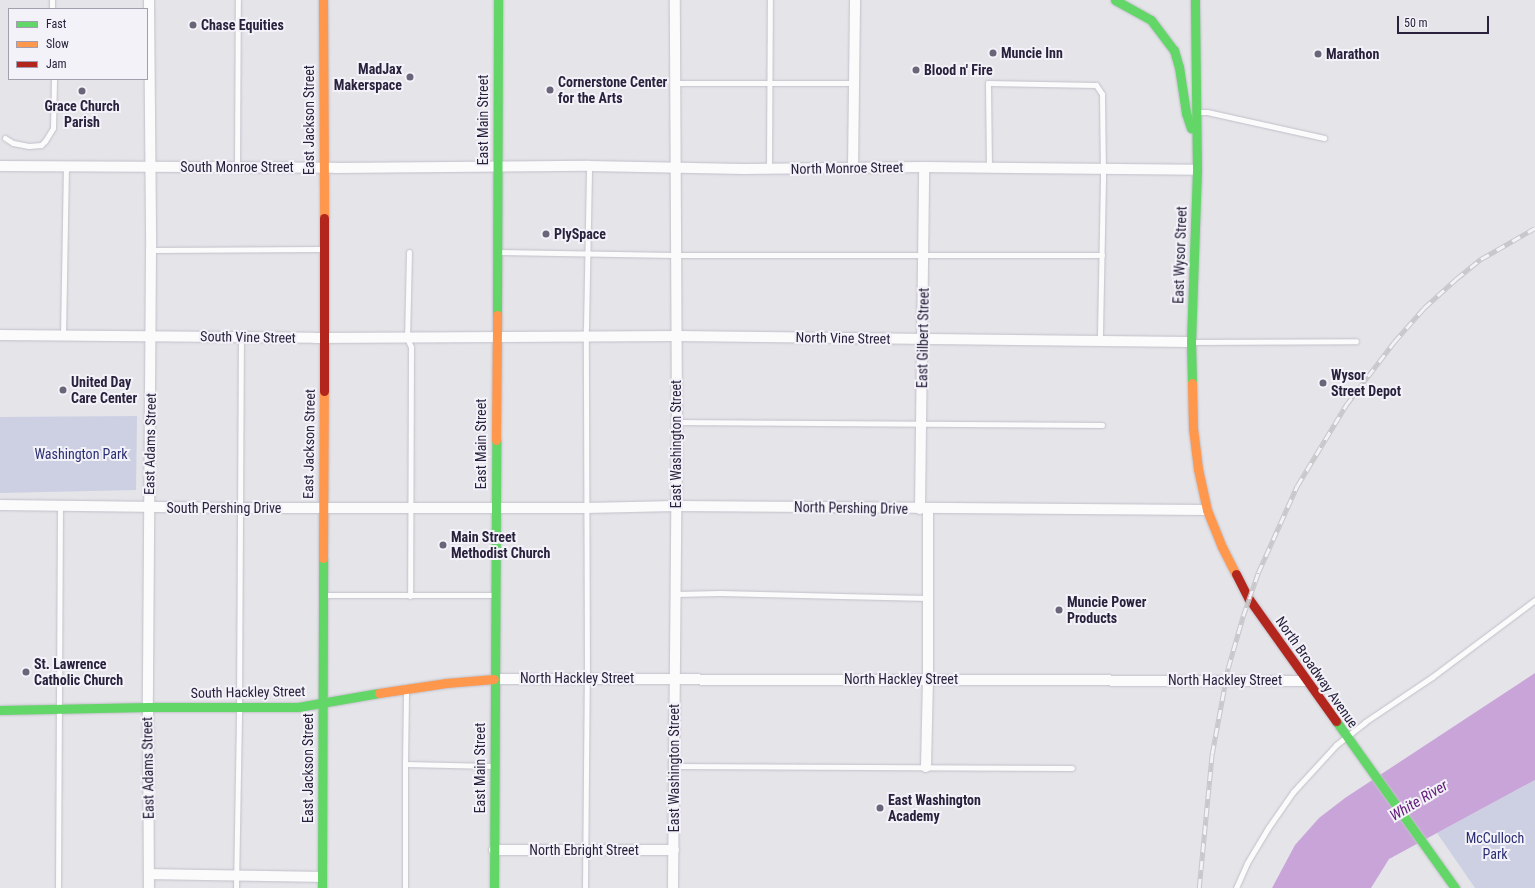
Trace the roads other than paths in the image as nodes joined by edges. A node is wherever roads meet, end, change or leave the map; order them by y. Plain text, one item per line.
1 (149, 0) edge
2 (238, 0) edge
3 (323, 0) edge
4 (498, 0) edge
5 (676, 0) edge
6 (770, 0) edge
7 (855, 0) edge
8 (1115, 0) edge
9 (1195, 0) edge
10 (54, 80) edge
11 (676, 83) junction
12 (770, 83) junction
13 (855, 83) junction
14 (1196, 112) junction
15 (5, 138) dead end
16 (1324, 138) dead end
17 (1196, 144) junction
18 (0, 166) edge
19 (66, 166) junction
20 (150, 166) junction
21 (497, 166) junction
22 (589, 166) junction
23 (238, 167) junction
24 (924, 167) junction
25 (323, 168) junction
26 (676, 168) junction
27 (769, 168) junction
28 (854, 168) junction
29 (989, 168) junction
30 (1103, 168) junction
31 (1197, 170) junction
32 (323, 249) junction
33 (151, 250) junction
34 (409, 252) dead end
35 (496, 252) junction
36 (587, 253) junction
37 (924, 254) junction
38 (677, 255) junction
39 (1102, 256) junction
40 (0, 335) edge
41 (63, 336) junction
42 (151, 336) junction
43 (677, 336) junction
44 (496, 337) junction
45 (586, 337) junction
46 (241, 338) junction
47 (324, 338) junction
48 (407, 338) junction
49 (923, 339) junction
50 (1100, 341) junction
51 (1356, 341) dead end
52 (1191, 342) junction
53 (677, 422) junction
54 (921, 425) junction
55 (1102, 425) dead end
56 (0, 505) edge
57 (60, 506) junction
58 (149, 506) junction
59 (676, 506) junction
60 (495, 507) junction
61 (240, 508) junction
62 (322, 508) junction
63 (410, 508) junction
64 (586, 508) junction
65 (924, 509) junction
66 (1207, 510) junction
67 (676, 594) junction
68 (322, 595) junction
69 (495, 595) junction
70 (410, 596) junction
71 (928, 598) junction
72 (1535, 600) edge
73 (587, 678) junction
74 (675, 678) junction
75 (494, 679) junction
76 (928, 680) junction
77 (1307, 681) junction
78 (406, 689) junction
79 (322, 704) junction
80 (148, 707) junction
81 (60, 708) junction
82 (239, 708) junction
83 (0, 710) edge
84 (1346, 737) junction
85 (405, 764) junction
86 (494, 766) junction
87 (675, 766) junction
88 (926, 767) junction
89 (1072, 768) dead end
90 (494, 850) junction
91 (584, 850) junction
92 (674, 850) junction
93 (149, 874) junction
94 (236, 875) junction
95 (322, 877) junction
96 (58, 888) edge
97 (149, 888) edge
98 (236, 888) edge
99 (322, 888) edge
100 (405, 888) edge
101 (494, 888) edge
102 (584, 888) edge
103 (673, 888) edge
104 (1236, 888) edge
105 (1454, 888) edge

1 - 20 street, East Adams Street
2 - 23 lane
3 - 25 main road, East Jackson Street
4 - 21 main road, East Main Street
5 - 11 street, East Washington Street
6 - 12 lane
7 - 13 street
8 - 17 main road
9 - 14 main road, East Wysor Street
10 - 15 lane
11 - 12 lane
11 - 26 street, East Washington Street
12 - 13 lane
12 - 27 lane
13 - 28 street
14 - 16 lane
14 - 17 main road, East Wysor Street
17 - 31 main road, East Wysor Street
18 - 19 street, South Monroe Street
19 - 20 street, South Monroe Street
19 - 41 lane
20 - 23 street, South Monroe Street
20 - 33 street, East Adams Street
21 - 22 street, North Monroe Street
21 - 25 street, South Monroe Street
21 - 35 main road, East Main Street
22 - 26 street, North Monroe Street
22 - 36 lane
23 - 25 street, South Monroe Street
24 - 28 street, North Monroe Street
24 - 29 street, North Monroe Street
24 - 37 street, East Gilbert Street
25 - 32 main road, East Jackson Street
26 - 27 street, North Monroe Street
26 - 38 street, East Washington Street
27 - 28 street, North Monroe Street
29 - 30 street, North Monroe Street
29 - 30 lane
30 - 31 street, North Monroe Street
30 - 39 lane
31 - 52 main road, East Wysor Street
32 - 33 lane
32 - 47 main road, East Jackson Street
33 - 42 street, East Adams Street
34 - 48 lane
35 - 36 lane
35 - 44 main road, East Main Street
36 - 38 lane
36 - 45 lane
37 - 38 lane
37 - 39 lane
37 - 49 street, East Gilbert Street
38 - 43 street, East Washington Street
39 - 50 lane
40 - 41 street, South Vine Street
41 - 42 street, South Vine Street
42 - 46 street, South Vine Street
42 - 58 street, East Adams Street
43 - 45 street, North Vine Street
43 - 49 street, North Vine Street
43 - 53 street, East Washington Street
44 - 45 street, North Vine Street
44 - 48 street, South Vine Street
44 - 60 main road, East Main Street
45 - 64 lane
46 - 47 street, South Vine Street
46 - 61 lane
47 - 48 street, South Vine Street
47 - 62 main road, East Jackson Street
48 - 63 lane
49 - 50 street, North Vine Street
49 - 54 street, East Gilbert Street
50 - 52 street, North Vine Street
51 - 52 lane
52 - 66 main road, East Wysor Street
53 - 54 lane
53 - 59 street, East Washington Street
54 - 55 lane
54 - 65 street, East Gilbert Street
56 - 57 street, South Pershing Drive
57 - 58 street, South Pershing Drive
57 - 81 lane
58 - 61 street, South Pershing Drive
58 - 80 street, East Adams Street
59 - 64 street, North Pershing Drive
59 - 65 street, North Pershing Drive
59 - 67 street, East Washington Street
60 - 63 street, South Pershing Drive
60 - 64 street, North Pershing Drive
60 - 69 main road, East Main Street
61 - 62 street, South Pershing Drive
61 - 82 lane
62 - 63 street, South Pershing Drive
62 - 68 main road, East Jackson Street
63 - 70 lane
64 - 73 lane
65 - 66 street, North Pershing Drive
65 - 71 street, East Gilbert Street
66 - 77 main road, North Broadway Avenue
67 - 71 lane
67 - 74 street, East Washington Street
68 - 70 lane
68 - 79 main road, East Jackson Street
69 - 70 lane
69 - 75 main road, East Main Street
71 - 76 street, East Gilbert Street
72 - 84 lane
73 - 74 street, North Hackley Street
73 - 75 street, North Hackley Street
73 - 91 lane
74 - 76 street, North Hackley Street
74 - 87 street, East Washington Street
75 - 78 main road, South Hackley Street
75 - 86 main road, East Main Street
76 - 77 street, North Hackley Street
76 - 88 street, East Gilbert Street
77 - 84 main road, North Broadway Avenue
78 - 79 main road, South Hackley Street
78 - 85 lane
79 - 82 main road, South Hackley Street
79 - 95 main road, East Jackson Street
80 - 81 main road, South Hackley Street
80 - 82 main road, South Hackley Street
80 - 93 street, East Adams Street
81 - 83 main road, South Hackley Street
81 - 96 lane
82 - 94 lane
84 - 104 lane
84 - 105 main road, North Broadway Avenue
85 - 86 lane
85 - 100 lane
86 - 90 main road, East Main Street
87 - 88 lane
87 - 92 street, East Washington Street
88 - 89 lane
90 - 91 street, North Ebright Street
90 - 101 main road, East Main Street
91 - 92 street, North Ebright Street
91 - 102 lane
92 - 103 street, East Washington Street
93 - 94 street
93 - 97 street, East Adams Street
94 - 95 street
94 - 98 lane
95 - 99 main road, East Jackson Street

